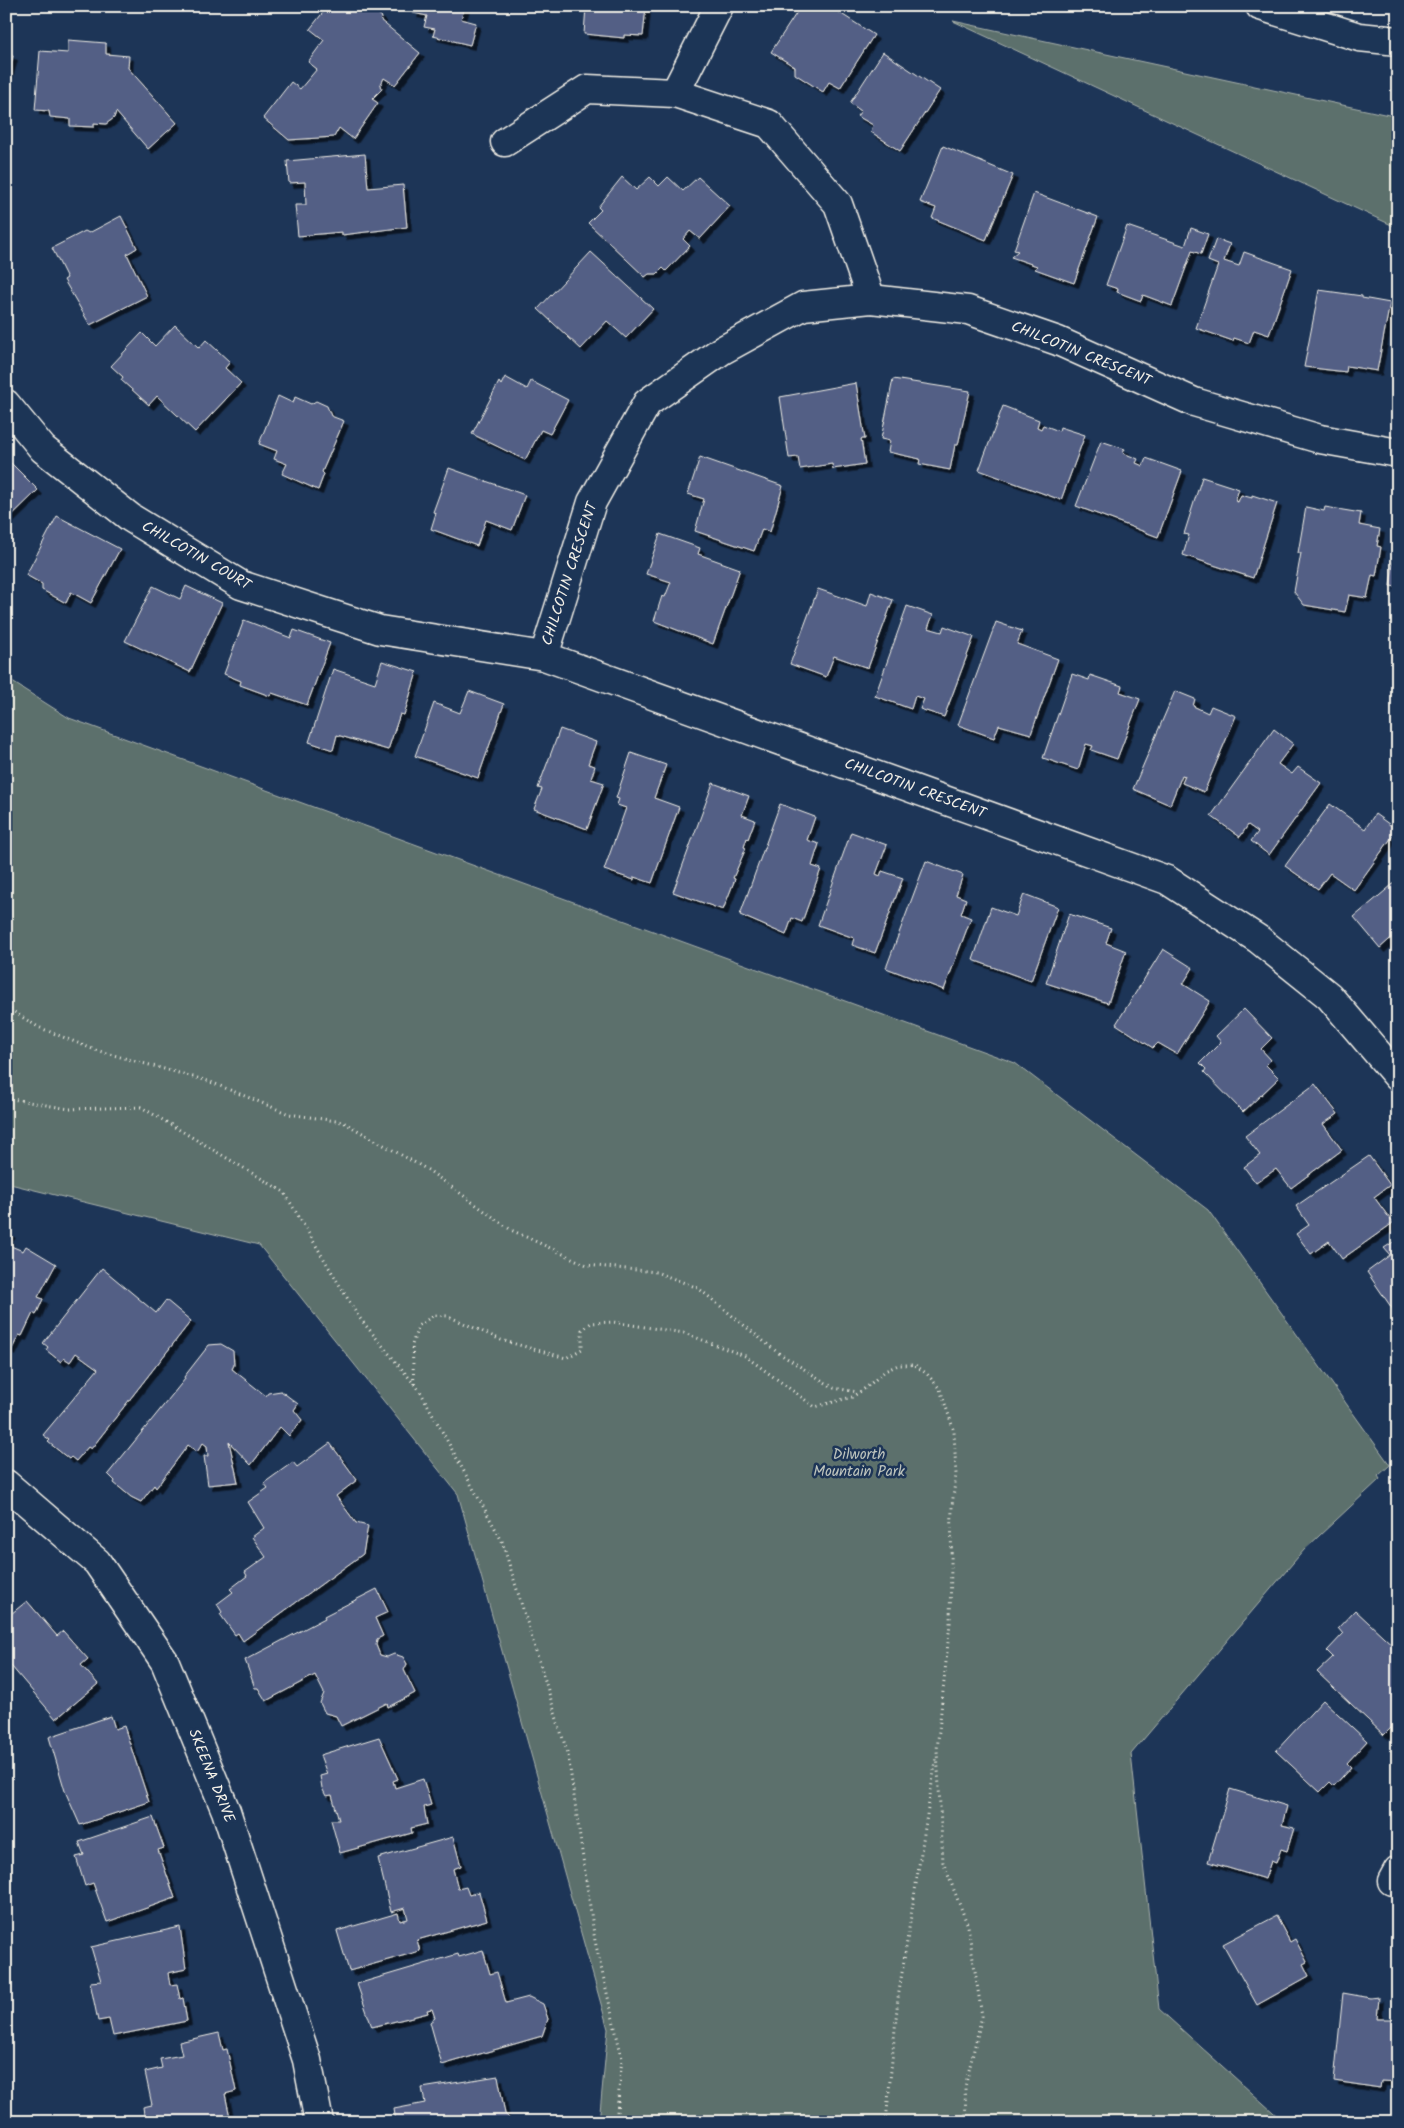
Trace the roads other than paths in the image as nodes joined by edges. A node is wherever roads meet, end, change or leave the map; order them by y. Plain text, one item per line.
1 (720, 6) edge
2 (1260, 6) edge
3 (1398, 41) edge
4 (675, 93) junction
5 (505, 142) dead end
6 (871, 299) junction
7 (6, 404) edge
8 (1398, 453) edge
9 (544, 656) junction
10 (1398, 1077) edge
11 (6, 1484) edge
12 (318, 2122) edge

1 - 4 street
2 - 3 street
4 - 5 street
4 - 6 street
6 - 8 street, CHILCOTIN CRESCENT
6 - 9 street, CHILCOTIN CRESCENT
7 - 9 street, CHILCOTIN COURT
9 - 10 street, CHILCOTIN CRESCENT
11 - 12 street, SKEENA DRIVE

